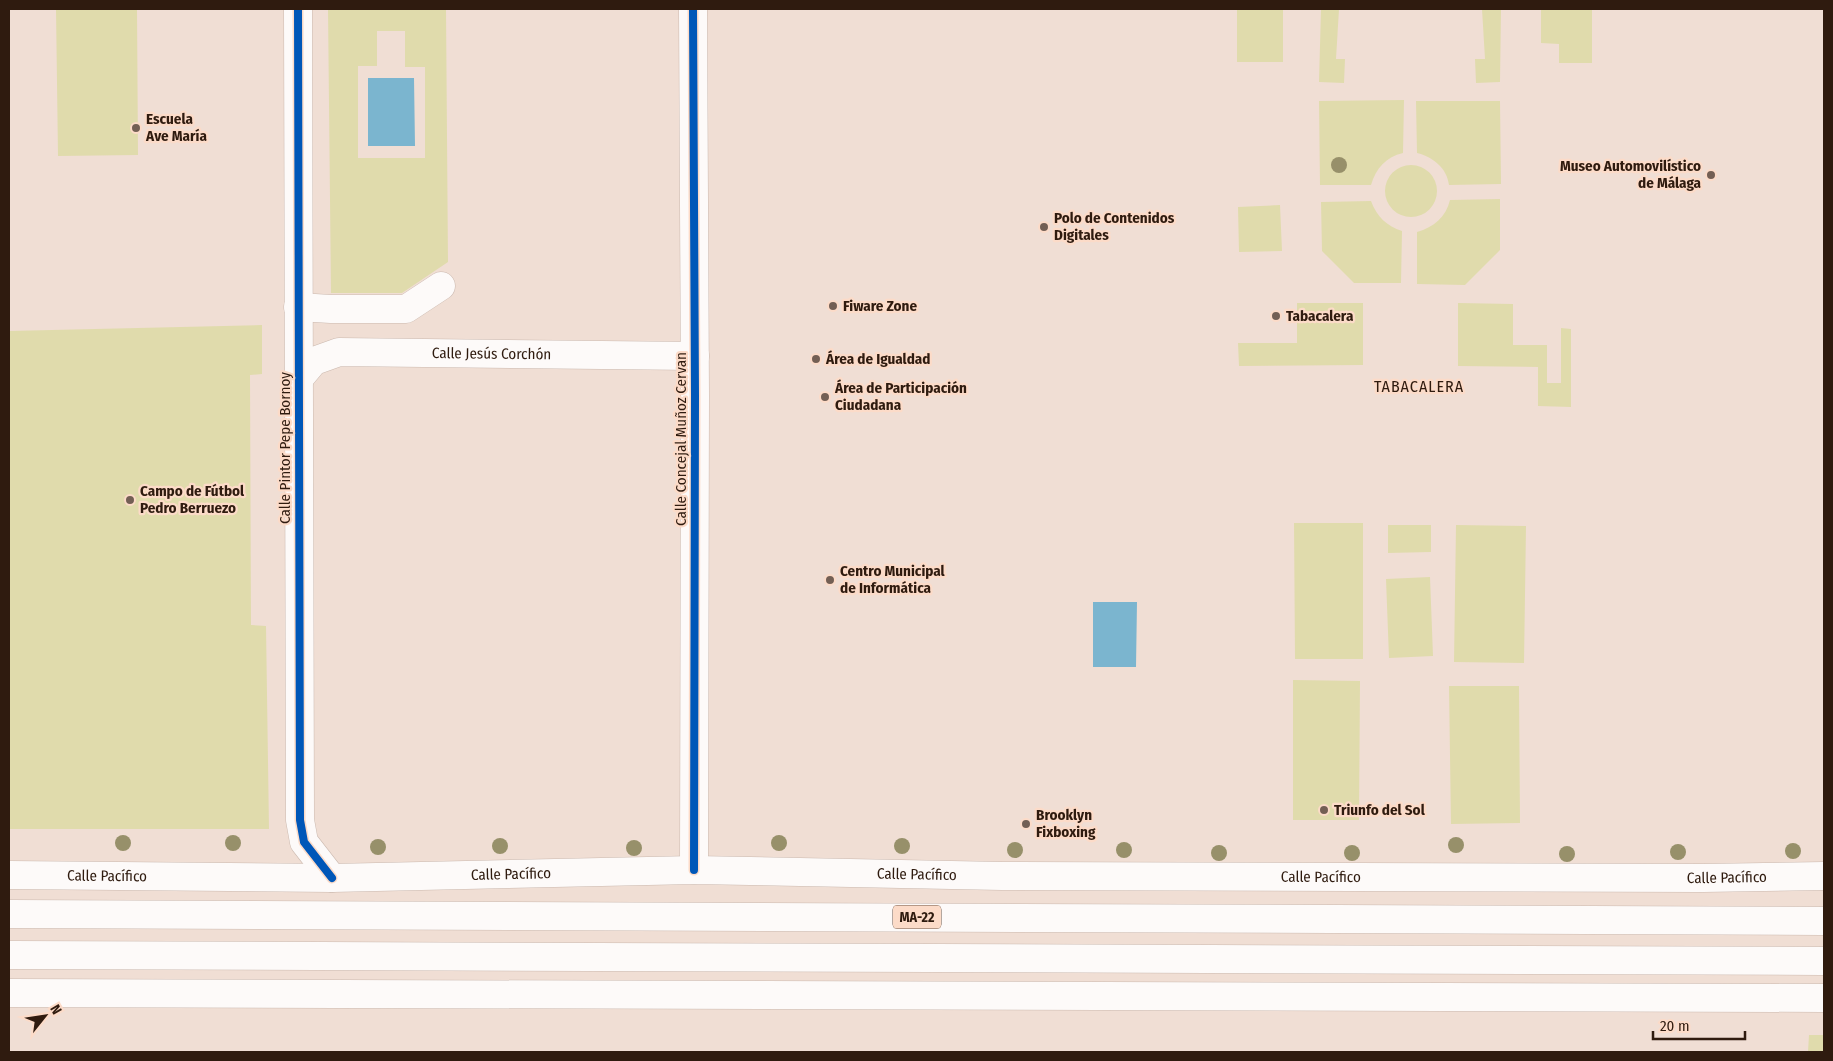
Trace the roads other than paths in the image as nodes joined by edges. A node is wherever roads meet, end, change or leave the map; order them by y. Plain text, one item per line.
1 (298, 9) edge
2 (693, 9) edge
3 (441, 286) dead end
4 (298, 307) junction
5 (695, 356) junction
6 (298, 380) junction
7 (694, 870) junction
8 (9, 875) edge
9 (1824, 876) edge
10 (332, 878) junction
11 (9, 914) edge
12 (1824, 921) edge
13 (9, 955) edge
14 (1824, 961) edge
15 (9, 993) edge
16 (1824, 998) edge

1 - 4 main road, Calle Pintor Pepe Bornoy
2 - 5 main road, Calle Concejal Muñoz Cervan
3 - 4 main road
4 - 6 main road, Calle Pintor Pepe Bornoy
5 - 6 main road, Calle Jesús Corchón
5 - 7 main road, Calle Concejal Muñoz Cervan
6 - 10 main road, Calle Pintor Pepe Bornoy
7 - 9 main road, Calle Pacífico
7 - 10 main road, Calle Pacífico
8 - 10 main road, Calle Pacífico
11 - 12 main road, MA-22
13 - 14 main road
15 - 16 main road

